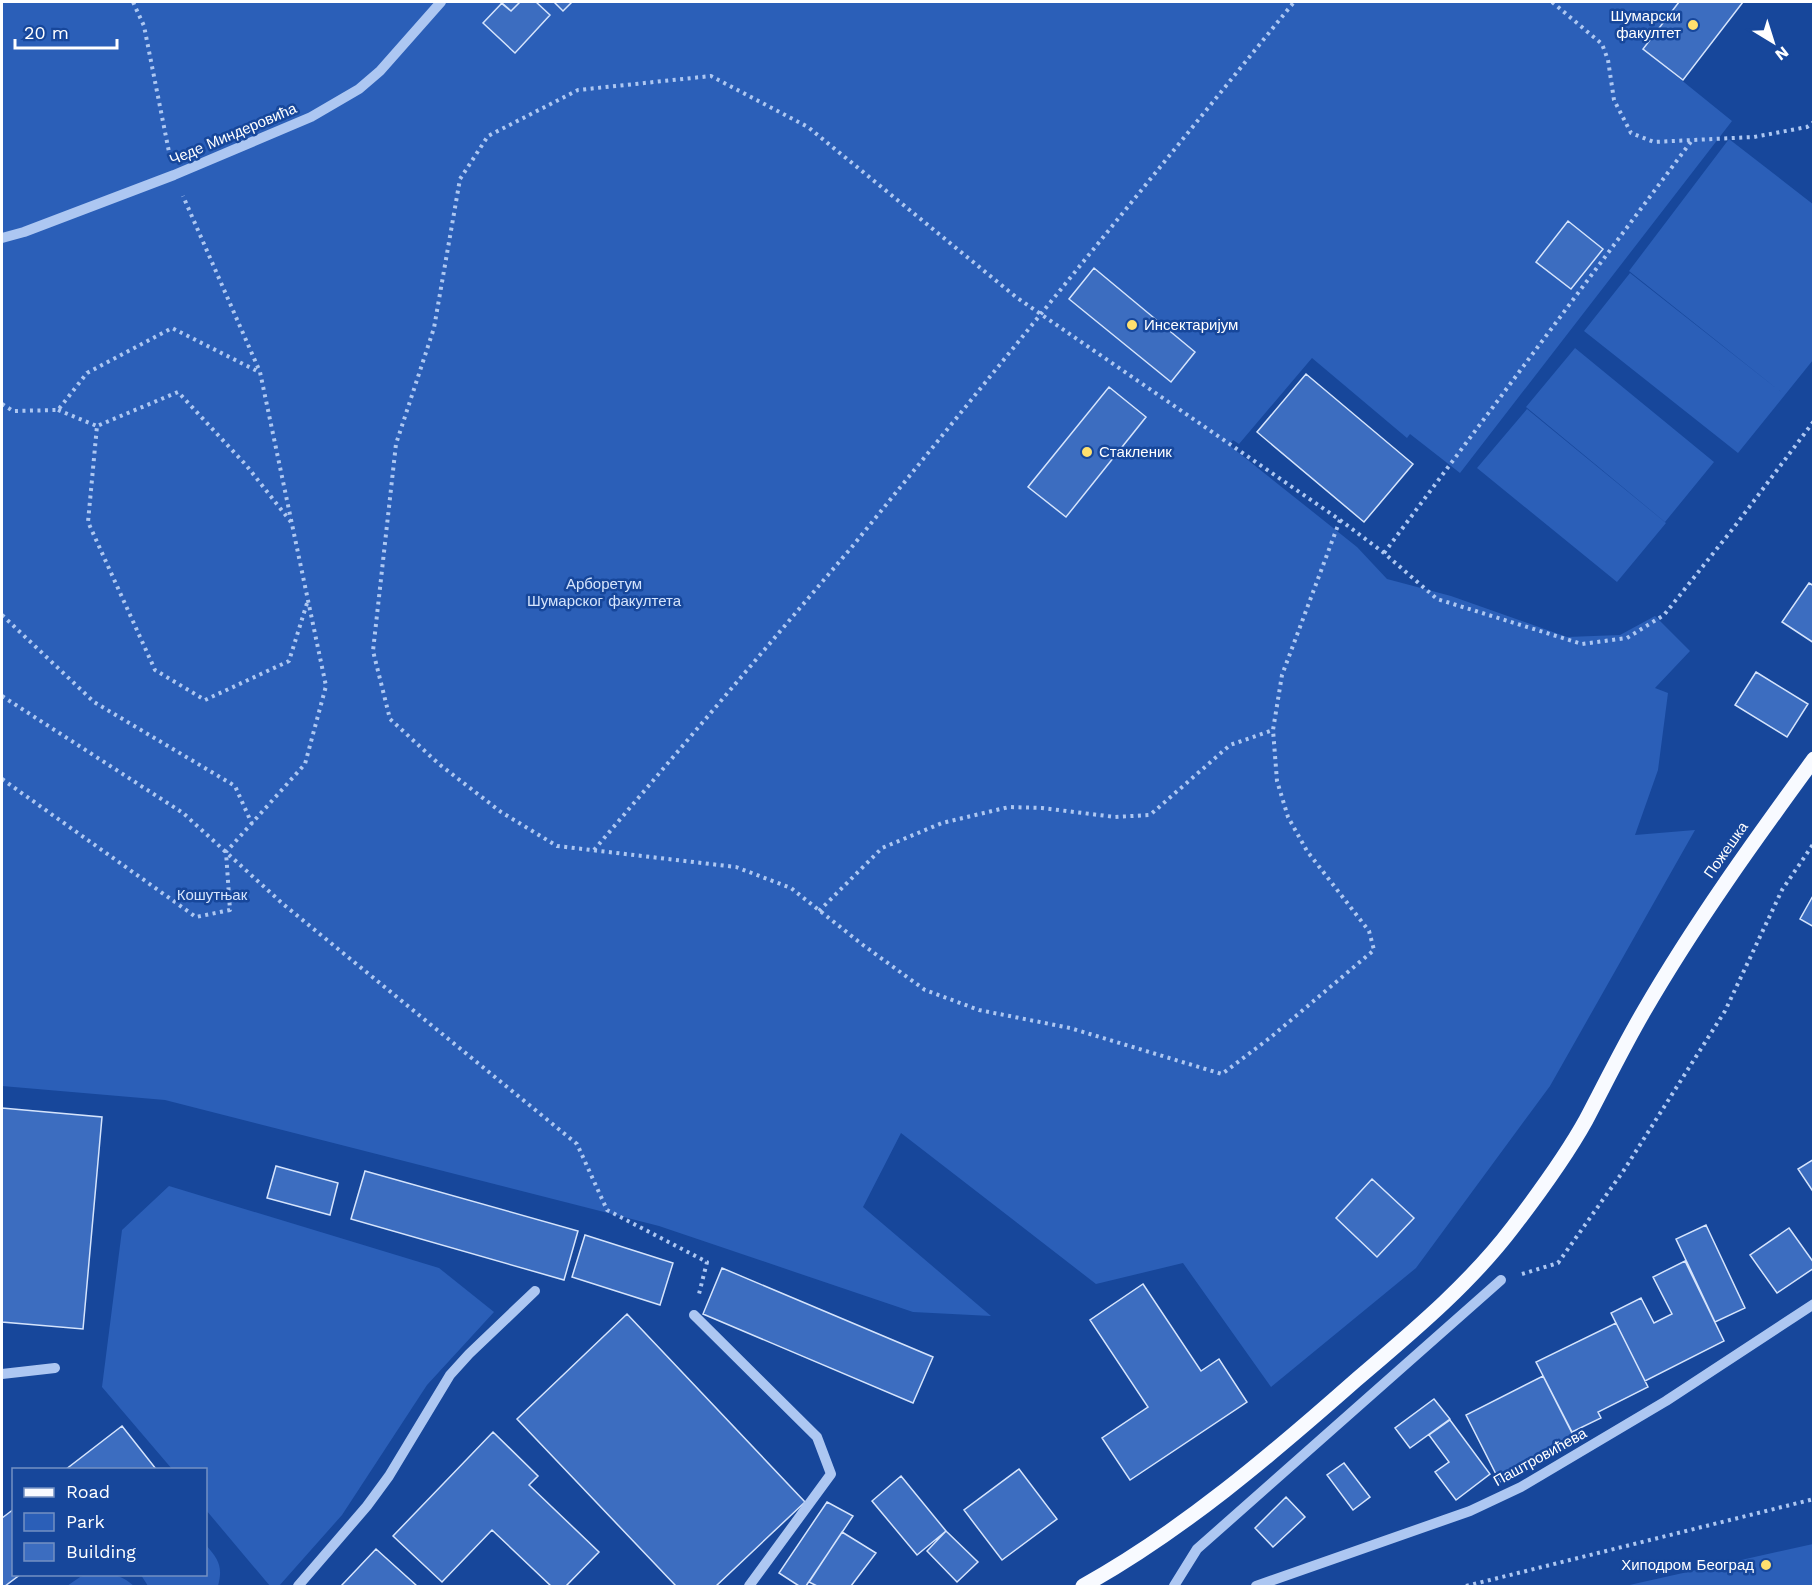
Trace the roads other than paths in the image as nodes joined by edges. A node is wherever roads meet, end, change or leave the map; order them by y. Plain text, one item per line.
1 (441, 2) edge
2 (2, 238) edge
3 (1814, 759) edge
4 (1501, 1280) road end
5 (535, 1291) dead end
6 (1814, 1304) edge
7 (694, 1315) road end
8 (55, 1368) dead end
9 (2, 1374) edge
10 (298, 1587) edge
11 (748, 1587) edge
12 (1083, 1587) edge
13 (1174, 1587) edge
14 (1256, 1587) edge

1 - 2 street, Чеде Миндеровића
3 - 12 main road, Пожешка
4 - 13 street
5 - 10 street
6 - 14 street, Паштровићева
7 - 11 street
8 - 9 street

